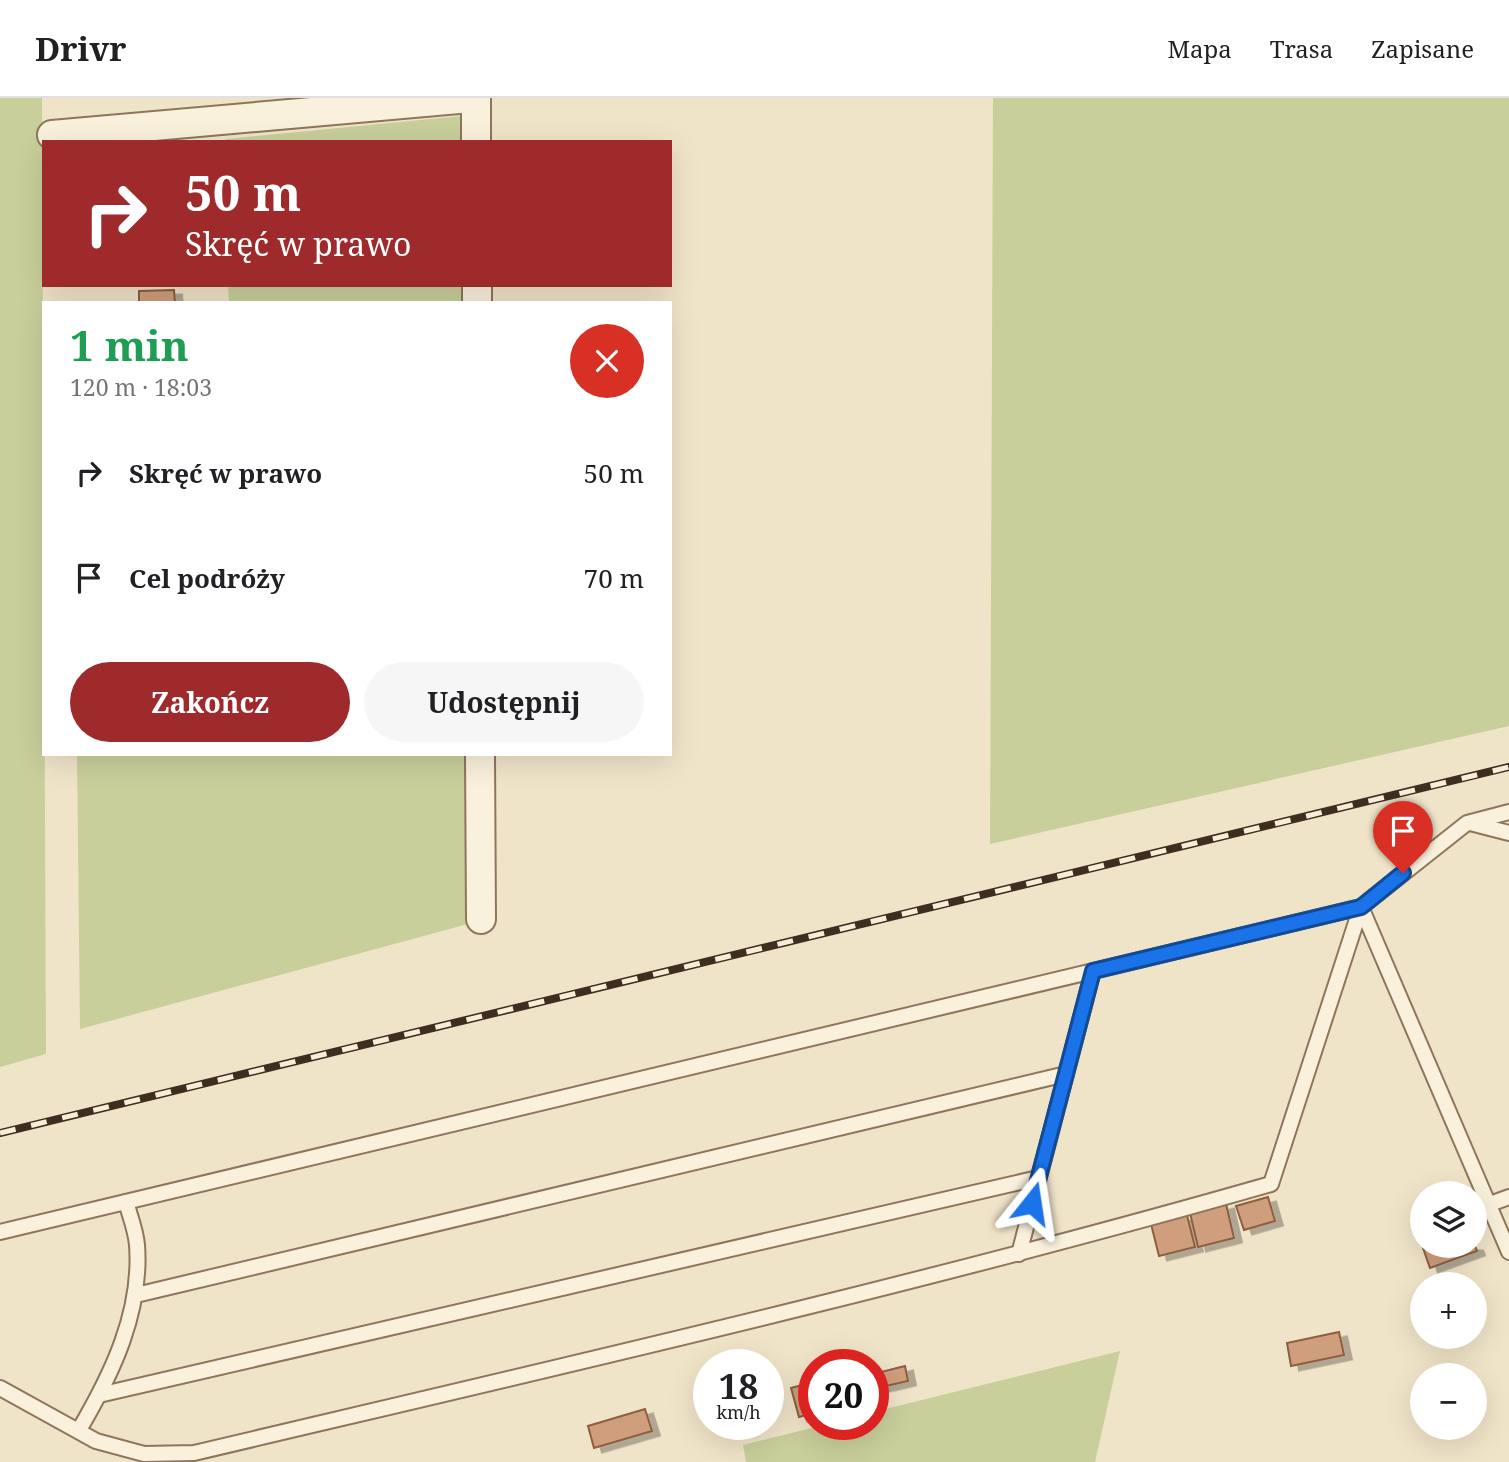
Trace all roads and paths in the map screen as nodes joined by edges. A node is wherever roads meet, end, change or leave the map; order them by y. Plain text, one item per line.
1 (470, 98) edge
2 (476, 98) edge
3 (52, 135) dead end
4 (476, 140) edge
5 (480, 756) edge
6 (1509, 811) edge
7 (1467, 823) junction
8 (1509, 833) edge
9 (1361, 907) junction
10 (481, 919) dead end
11 (1093, 971) junction
12 (1066, 1074) junction
13 (1038, 1178) junction
14 (1509, 1196) edge
15 (126, 1202) junction
16 (1490, 1204) junction
17 (0, 1232) edge
18 (1509, 1252) edge
19 (1019, 1254) junction
20 (136, 1295) junction
21 (0, 1388) edge
22 (99, 1395) junction
23 (79, 1430) junction

1 - 3 street
2 - 4 street
5 - 10 street
6 - 7 lane
7 - 8 lane
7 - 9 lane
9 - 11 lane
9 - 16 lane
9 - 19 lane
11 - 12 lane
11 - 15 lane
12 - 13 lane
12 - 20 lane
13 - 19 lane
13 - 22 lane
14 - 16 lane
15 - 17 lane
15 - 20 lane
16 - 18 lane
19 - 23 lane
20 - 22 lane
21 - 23 lane
22 - 23 lane

